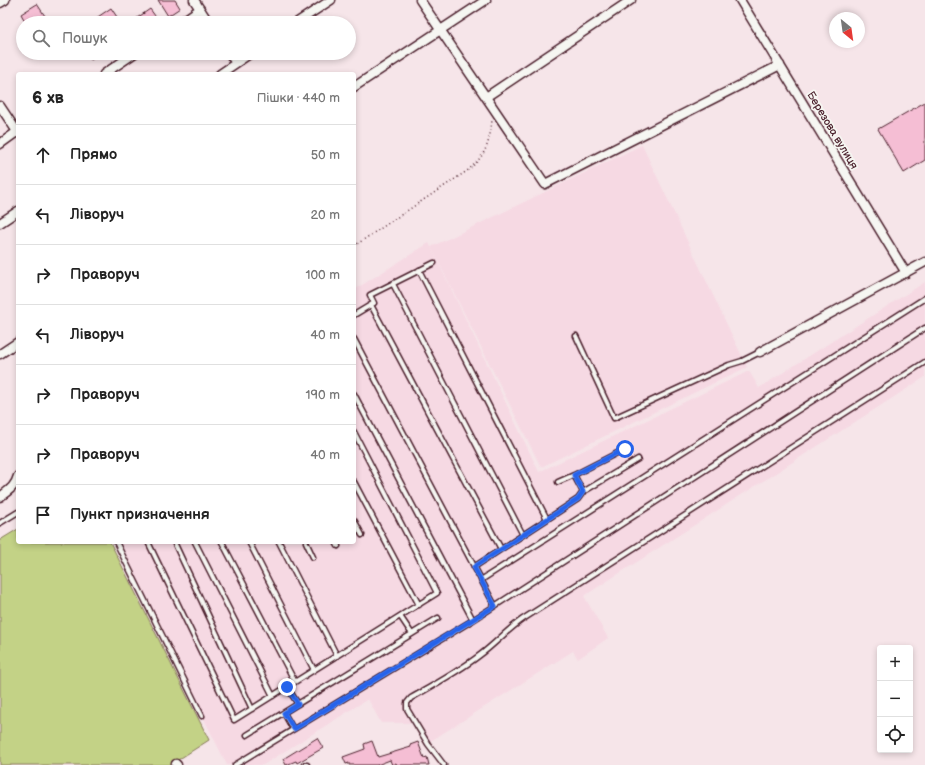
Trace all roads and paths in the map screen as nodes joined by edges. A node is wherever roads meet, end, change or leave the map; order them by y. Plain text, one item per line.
1 (5, 0) edge
2 (194, 0) edge
3 (331, 0) edge
4 (420, 0) edge
5 (486, 0) edge
6 (631, 0) edge
7 (740, 0) edge
8 (0, 3) edge
9 (200, 9) junction
10 (190, 16) edge
11 (204, 16) edge
12 (307, 16) edge
13 (440, 30) junction
14 (125, 60) edge
15 (234, 60) edge
16 (240, 60) edge
17 (236, 63) junction
18 (780, 65) junction
19 (107, 72) edge
20 (223, 72) edge
21 (356, 86) edge
22 (486, 97) junction
23 (0, 106) edge
24 (494, 108) junction
25 (16, 129) edge
26 (16, 133) edge
27 (0, 144) edge
28 (16, 212) edge
29 (0, 223) edge
30 (356, 245) edge
31 (925, 262) edge
32 (434, 263) dead end
33 (419, 270) junction
34 (906, 273) junction
35 (393, 284) junction
36 (925, 298) edge
37 (371, 305) junction
38 (356, 314) edge
39 (925, 328) edge
40 (576, 336) dead end
41 (16, 343) edge
42 (356, 343) edge
43 (760, 352) joint
44 (0, 354) edge
45 (925, 362) edge
46 (356, 398) edge
47 (356, 436) edge
48 (625, 449) dead end
49 (638, 459) dead end
50 (574, 475) junction
51 (558, 482) dead end
52 (16, 484) edge
53 (356, 486) edge
54 (583, 492) junction
55 (0, 497) edge
56 (16, 513) edge
57 (547, 519) junction
58 (0, 523) edge
59 (356, 524) edge
60 (362, 535) dead end
61 (523, 535) junction
62 (117, 544) edge
63 (149, 544) edge
64 (175, 544) edge
65 (196, 544) edge
66 (223, 544) edge
67 (250, 544) edge
68 (280, 544) edge
69 (307, 544) edge
70 (501, 549) junction
71 (313, 557) dead end
72 (474, 567) junction
73 (481, 580) junction
74 (418, 605) junction
75 (495, 606) junction
76 (400, 616) junction
77 (438, 618) dead end
78 (473, 620) junction
79 (412, 634) junction
80 (336, 656) junction
81 (314, 670) junction
82 (295, 682) junction
83 (287, 687) junction
84 (273, 696) junction
85 (298, 704) junction
86 (252, 709) junction
87 (284, 713) junction
88 (202, 716) dead end
89 (294, 729) junction
90 (247, 735) dead end
91 (235, 765) edge
92 (444, 765) edge

1 - 8 street
2 - 9 street
3 - 12 street
4 - 13 street
5 - 13 street
6 - 22 street
7 - 18 street, Березова вулиця
9 - 10 street
9 - 11 street
13 - 21 street
13 - 22 street
14 - 19 street
15 - 17 street
16 - 17 street
17 - 20 street
18 - 24 street
18 - 34 street, Березова вулиця
22 - 24 street
23 - 25 street
24 - 30 path
26 - 27 street
28 - 29 street
31 - 34 street
32 - 33 lane
33 - 35 lane
33 - 57 lane
34 - 43 street
35 - 37 lane
35 - 61 lane
36 - 73 lane
37 - 38 lane
37 - 70 lane
39 - 75 lane
40 - 43 lane
41 - 44 street
42 - 72 lane
45 - 92 lane
46 - 78 lane
47 - 74 lane
48 - 50 lane
49 - 54 lane
50 - 51 lane
50 - 54 lane
52 - 55 street
53 - 74 lane
54 - 57 lane
56 - 58 lane
57 - 61 lane
59 - 60 lane
61 - 70 lane
62 - 88 lane
63 - 86 lane
64 - 86 lane
65 - 84 lane
66 - 82 lane
67 - 81 lane
68 - 80 lane
69 - 71 lane
70 - 72 lane
72 - 73 lane
73 - 75 lane
74 - 76 lane
75 - 78 lane
76 - 79 lane
76 - 80 lane
77 - 79 lane
78 - 89 lane
79 - 85 lane
80 - 81 lane
81 - 82 lane
82 - 83 lane
83 - 84 lane
83 - 85 lane
84 - 86 lane
85 - 87 lane
87 - 89 lane
87 - 90 lane
89 - 91 lane

